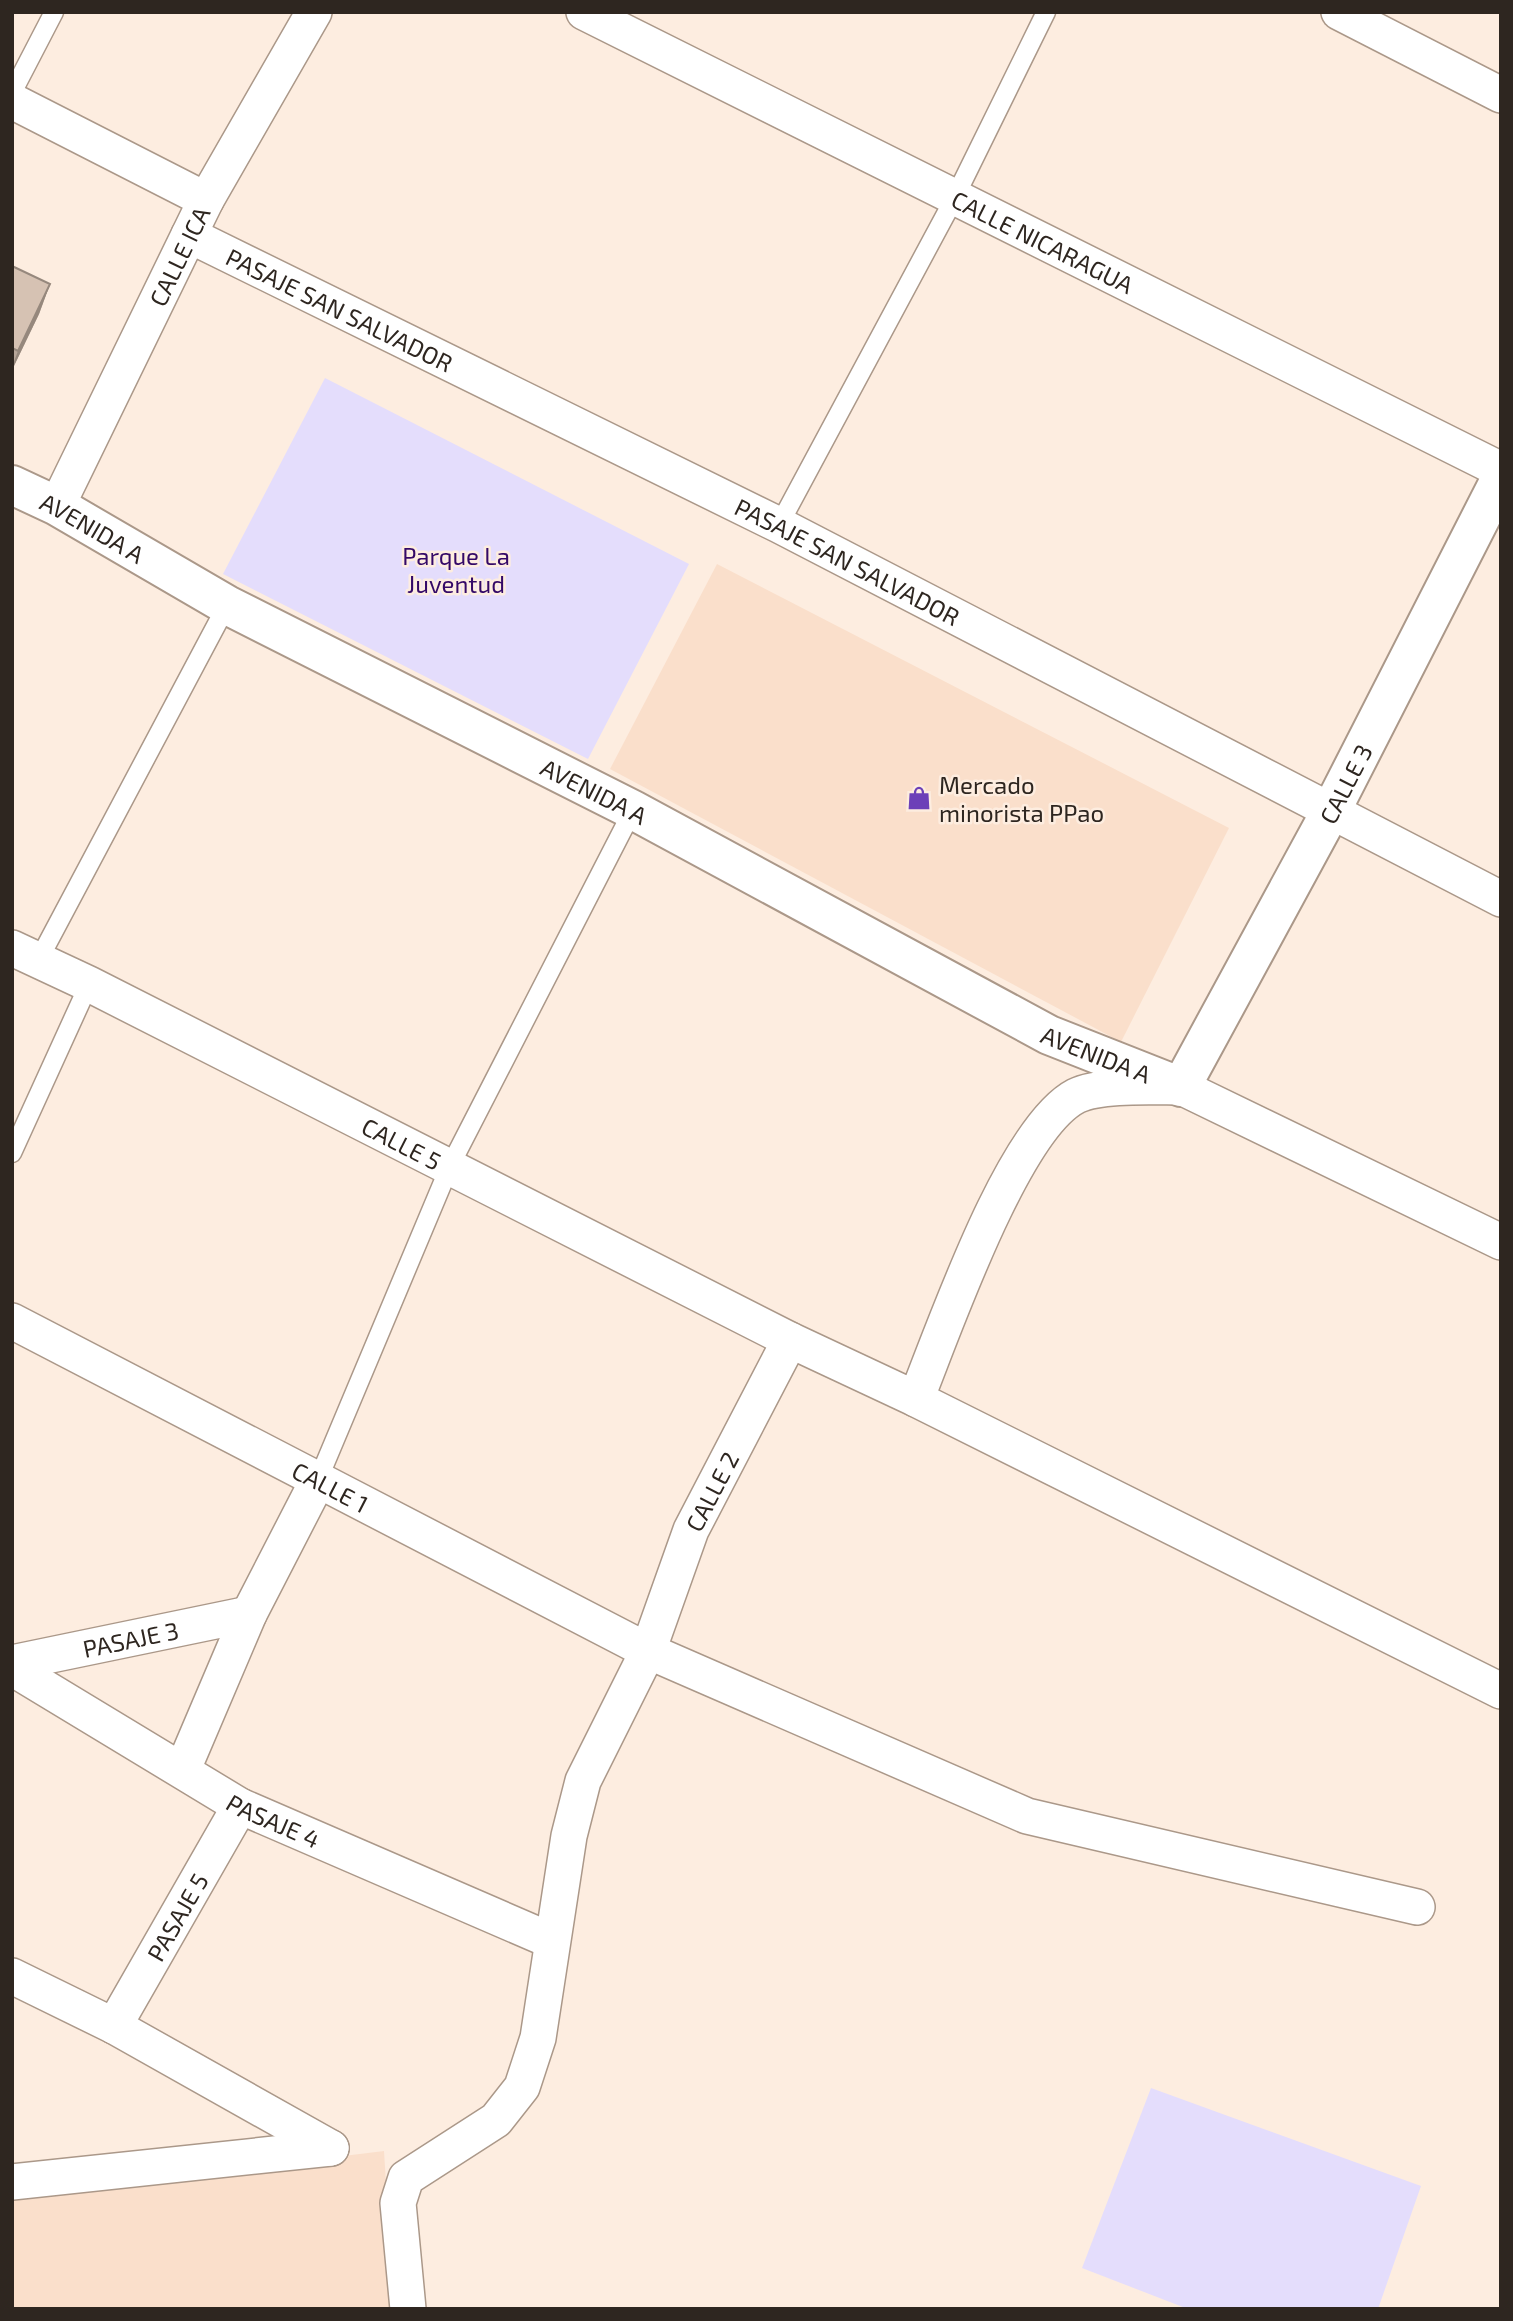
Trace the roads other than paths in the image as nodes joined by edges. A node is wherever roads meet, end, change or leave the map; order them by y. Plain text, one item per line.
1 (54, 12) edge
2 (314, 12) edge
3 (584, 12) edge
4 (1045, 12) edge
5 (1339, 12) edge
6 (12, 93) edge
7 (1501, 95) edge
8 (12, 102) edge
9 (954, 199) junction
10 (206, 201) junction
11 (189, 235) junction
12 (1501, 470) edge
13 (1501, 478) edge
14 (12, 485) edge
15 (57, 506) junction
16 (779, 525) junction
17 (227, 605) junction
18 (1332, 809) junction
19 (633, 810) junction
20 (1501, 899) edge
21 (25, 955) edge
22 (89, 984) junction
23 (1181, 1087) junction
24 (12, 1153) edge
25 (449, 1168) junction
26 (1501, 1242) edge
27 (12, 1321) edge
28 (790, 1340) junction
29 (916, 1398) junction
30 (318, 1480) junction
31 (249, 1614) junction
32 (648, 1651) junction
33 (12, 1663) edge
34 (12, 1668) edge
35 (1501, 1691) edge
36 (183, 1769) junction
37 (240, 1806) junction
38 (1417, 1907) dead end
39 (552, 1941) junction
40 (12, 1976) edge
41 (114, 2026) junction
42 (12, 2182) edge
43 (408, 2309) edge

1 - 6 lane
2 - 10 street, CALLE ICA
3 - 9 street, CALLE NICARAGUA
4 - 9 lane
5 - 7 street
8 - 10 street
9 - 12 street, CALLE NICARAGUA
9 - 16 lane
10 - 11 street, CALLE ICA
11 - 15 street, CALLE ICA
11 - 16 street, PASAJE SAN SALVADOR
13 - 18 main road, CALLE 3
14 - 15 main road, AVENIDA A
15 - 17 main road, AVENIDA A
16 - 18 street, PASAJE SAN SALVADOR
17 - 19 main road, AVENIDA A
17 - 21 lane
18 - 20 street, PASAJE SAN SALVADOR
18 - 23 main road, CALLE 3
19 - 23 main road, AVENIDA A
19 - 25 lane
21 - 22 street, CALLE 5
22 - 24 lane
22 - 25 street, CALLE 5
23 - 26 street
23 - 29 street
25 - 28 street, CALLE 5
25 - 30 lane
27 - 30 street, CALLE 1
28 - 29 street, CALLE 5
28 - 32 street, CALLE 2
29 - 35 street, CALLE 5
30 - 31 street
30 - 32 street, CALLE 1
31 - 33 street, PASAJE 3
31 - 36 street
32 - 38 street, CALLE 1
32 - 39 street, CALLE 2
34 - 36 street, PASAJE 4
36 - 37 street, PASAJE 4
37 - 39 street, PASAJE 4
37 - 41 street, PASAJE 5
39 - 43 street, CALLE 2
40 - 41 street
41 - 42 street

